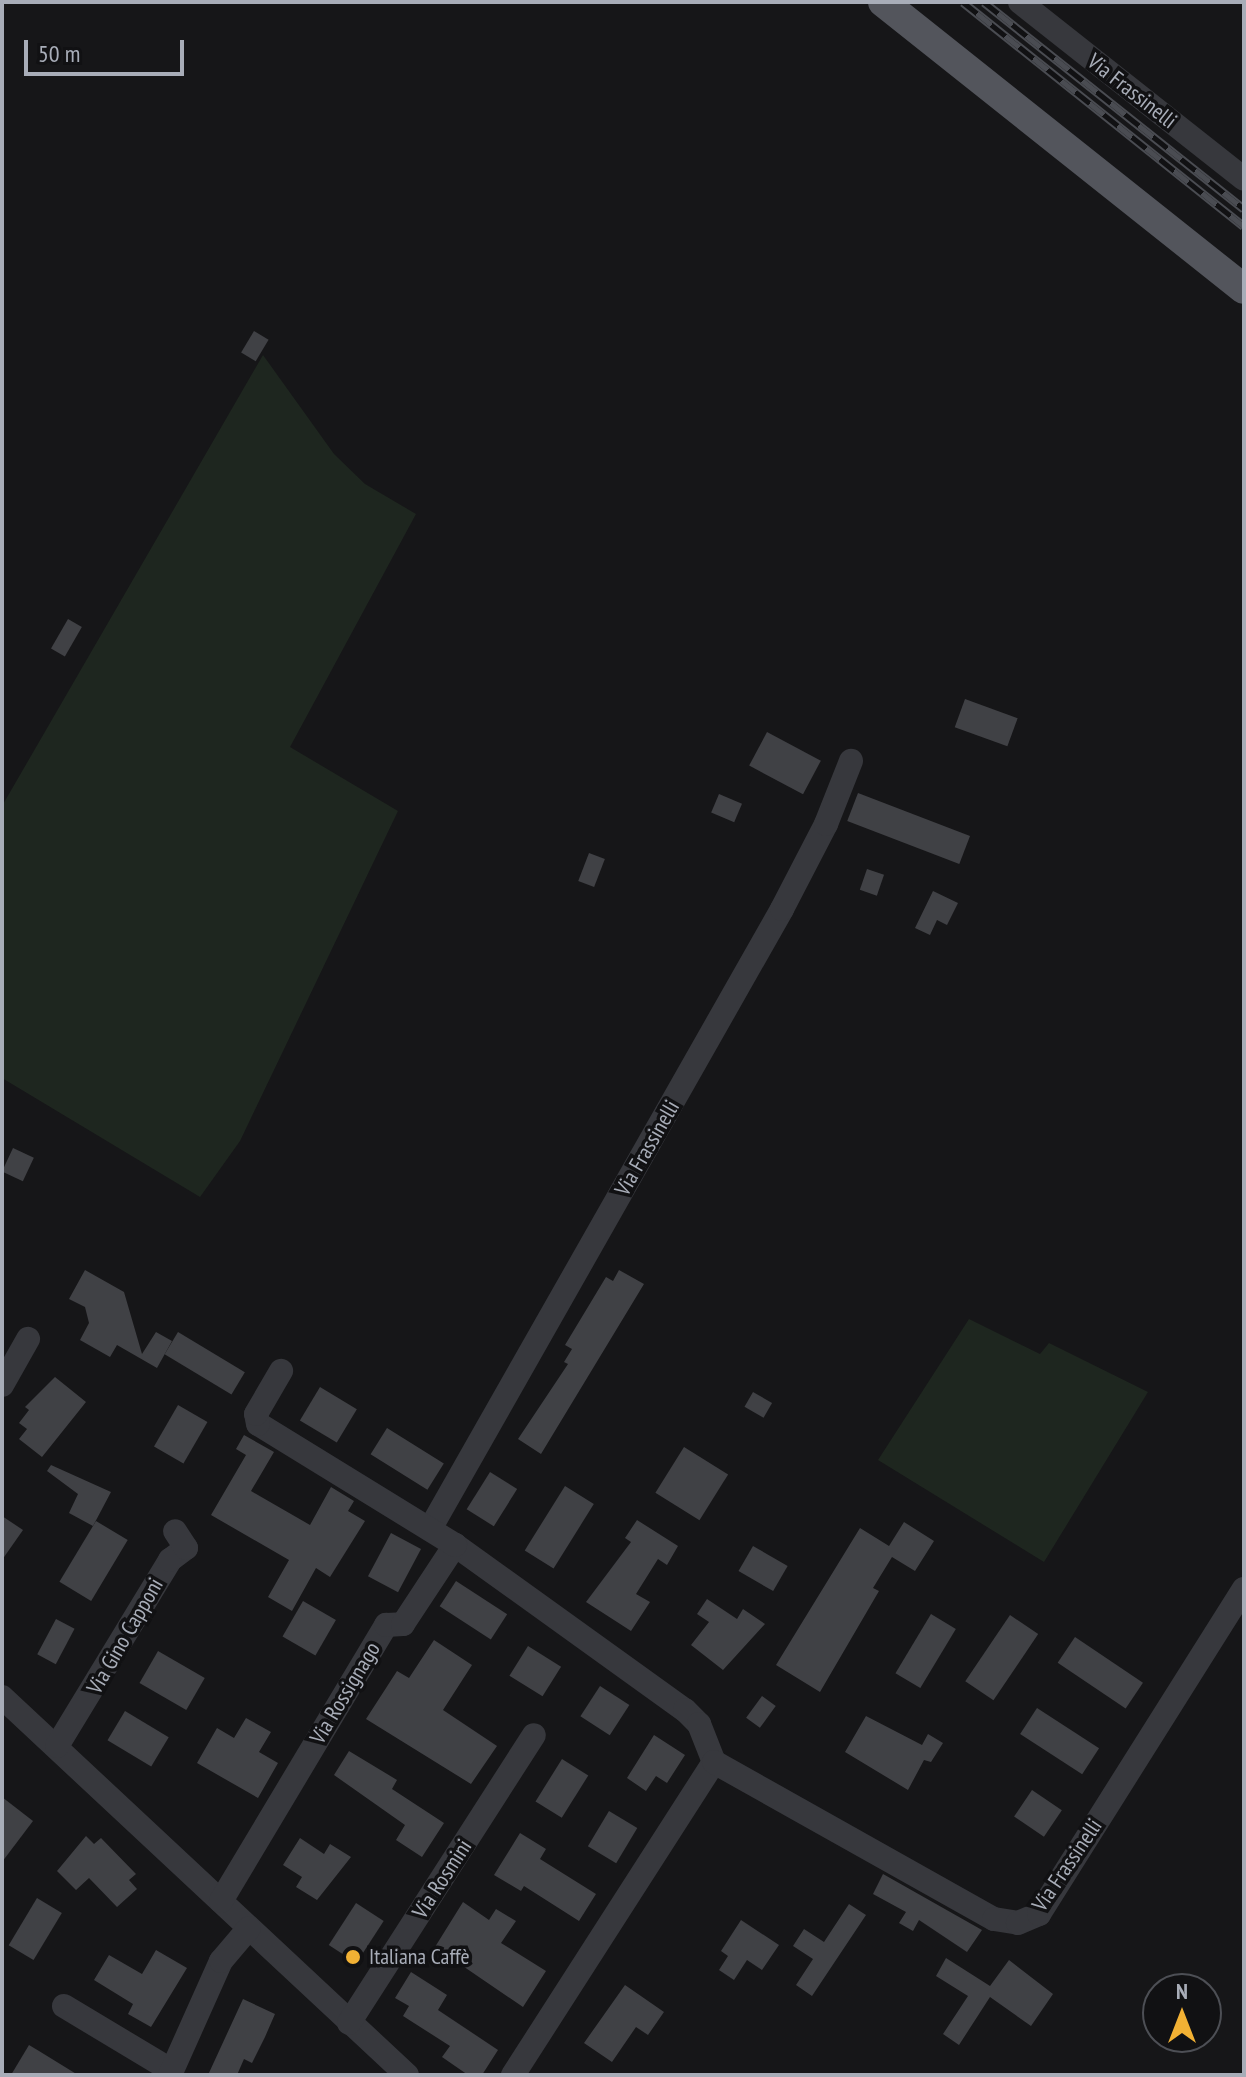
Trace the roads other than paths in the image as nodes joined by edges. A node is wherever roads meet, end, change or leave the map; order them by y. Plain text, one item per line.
1 (883, 2) edge
2 (1020, 2) edge
3 (1244, 179) edge
4 (1244, 289) edge
5 (851, 761) dead end
6 (28, 1339) dead end
7 (281, 1371) dead end
8 (2, 1385) edge
9 (430, 1529) junction
10 (175, 1531) dead end
11 (455, 1545) junction
12 (1244, 1589) edge
13 (2, 1697) edge
14 (534, 1735) dead end
15 (57, 1746) junction
16 (714, 1762) junction
17 (221, 1901) junction
18 (249, 1928) junction
19 (64, 2006) dead end
20 (349, 2023) junction
21 (171, 2073) edge
22 (407, 2075) edge
23 (513, 2075) edge

1 - 4 main road
2 - 3 street, Via Frassinelli
5 - 9 street, Via Frassinelli
6 - 8 street
7 - 9 street
9 - 11 street
10 - 15 street, Via Gino Capponi
11 - 16 street
11 - 17 street, Via Rossignago
12 - 16 street, Via Frassinelli
13 - 15 street
14 - 20 street, Via Rosmini
15 - 17 street
16 - 23 street
17 - 18 street
18 - 20 street
18 - 21 street
19 - 21 street
20 - 22 street

